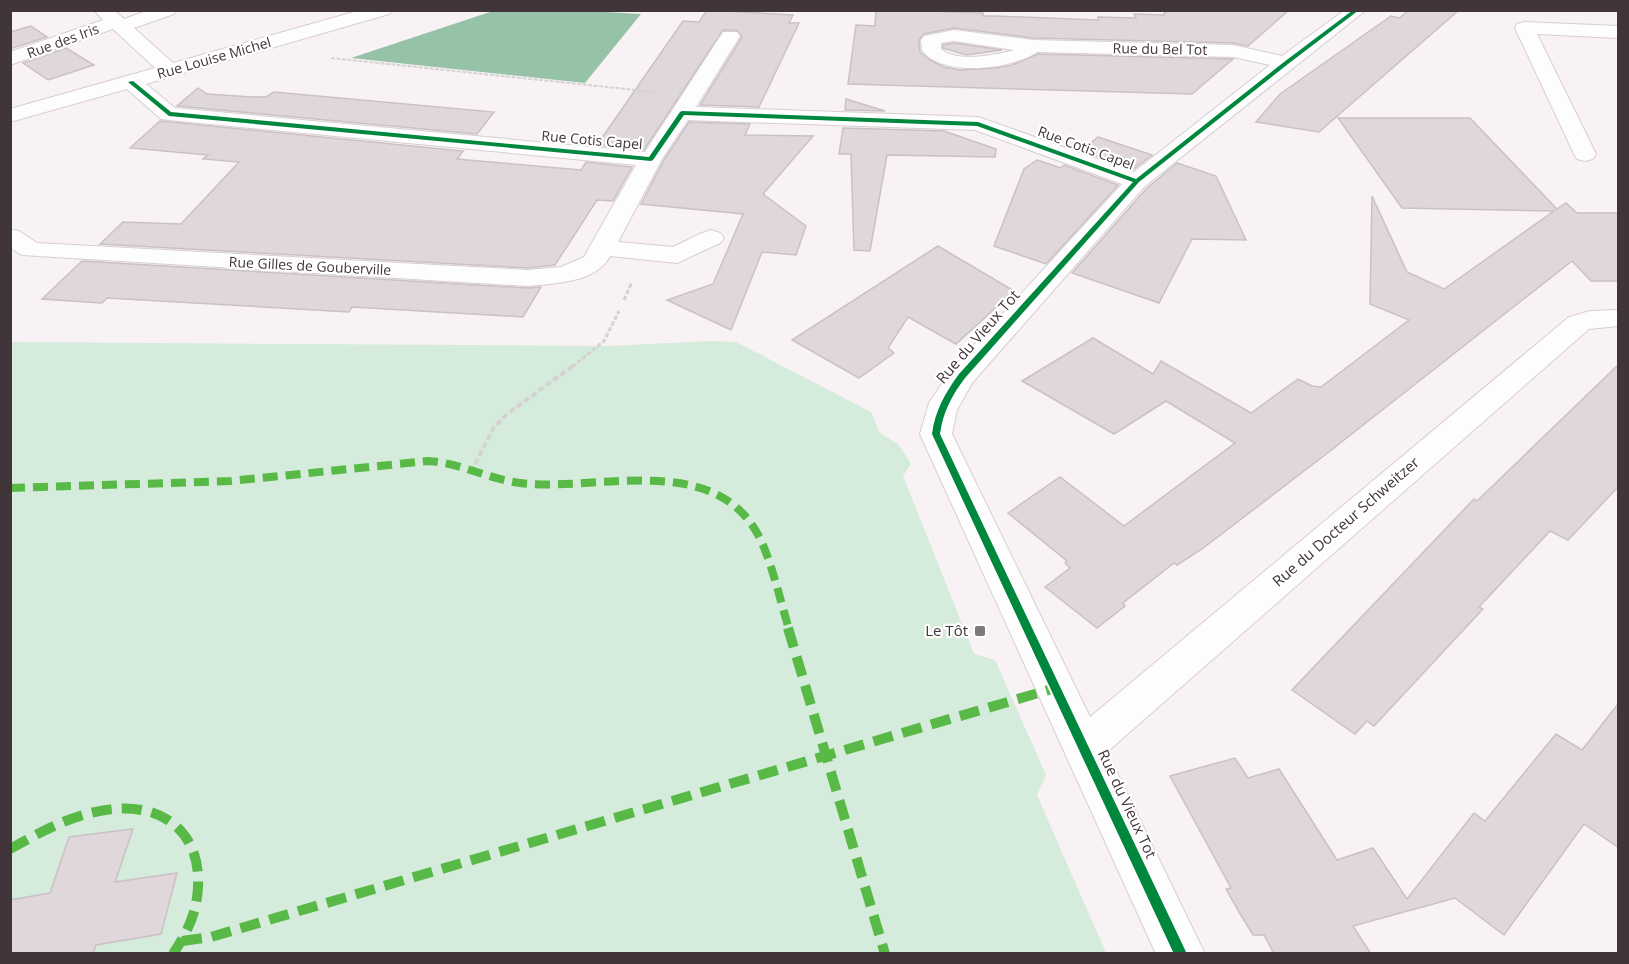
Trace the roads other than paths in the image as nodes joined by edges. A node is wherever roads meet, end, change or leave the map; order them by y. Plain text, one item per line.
1 (168, 10) edge
2 (383, 10) edge
3 (1357, 10) edge
4 (113, 20) edge
5 (1618, 32) edge
6 (730, 36) dead end
7 (1033, 46) dead end
8 (10, 59) edge
9 (1286, 63) junction
10 (169, 70) junction
11 (131, 82) junction
12 (687, 105) junction
13 (10, 116) edge
14 (1585, 154) dead end
15 (651, 159) junction
16 (1137, 181) junction
17 (711, 238) dead end
18 (21, 243) edge
19 (603, 248) junction
20 (1618, 318) edge
21 (1083, 748) junction
22 (1181, 954) edge

1 - 4 street, Rue des Iris
2 - 10 street, Rue Louise Michel
3 - 9 street, Rue du Vieux Tot
4 - 8 street, Rue des Iris
4 - 10 street
5 - 14 street
6 - 12 street
7 - 9 street, Rue du Bel Tot
9 - 16 street, Rue du Vieux Tot
10 - 11 street, Rue Louise Michel
11 - 13 street, Rue Louise Michel
11 - 15 street, Rue Cotis Capel
12 - 15 street, Rue Cotis Capel
12 - 16 street, Rue Cotis Capel
15 - 19 street, Rue Gilles de Gouberville
16 - 21 street, Rue du Vieux Tot
17 - 19 street
18 - 19 street, Rue Gilles de Gouberville
20 - 21 street, Rue du Docteur Schweitzer
21 - 22 street, Rue du Vieux Tot

